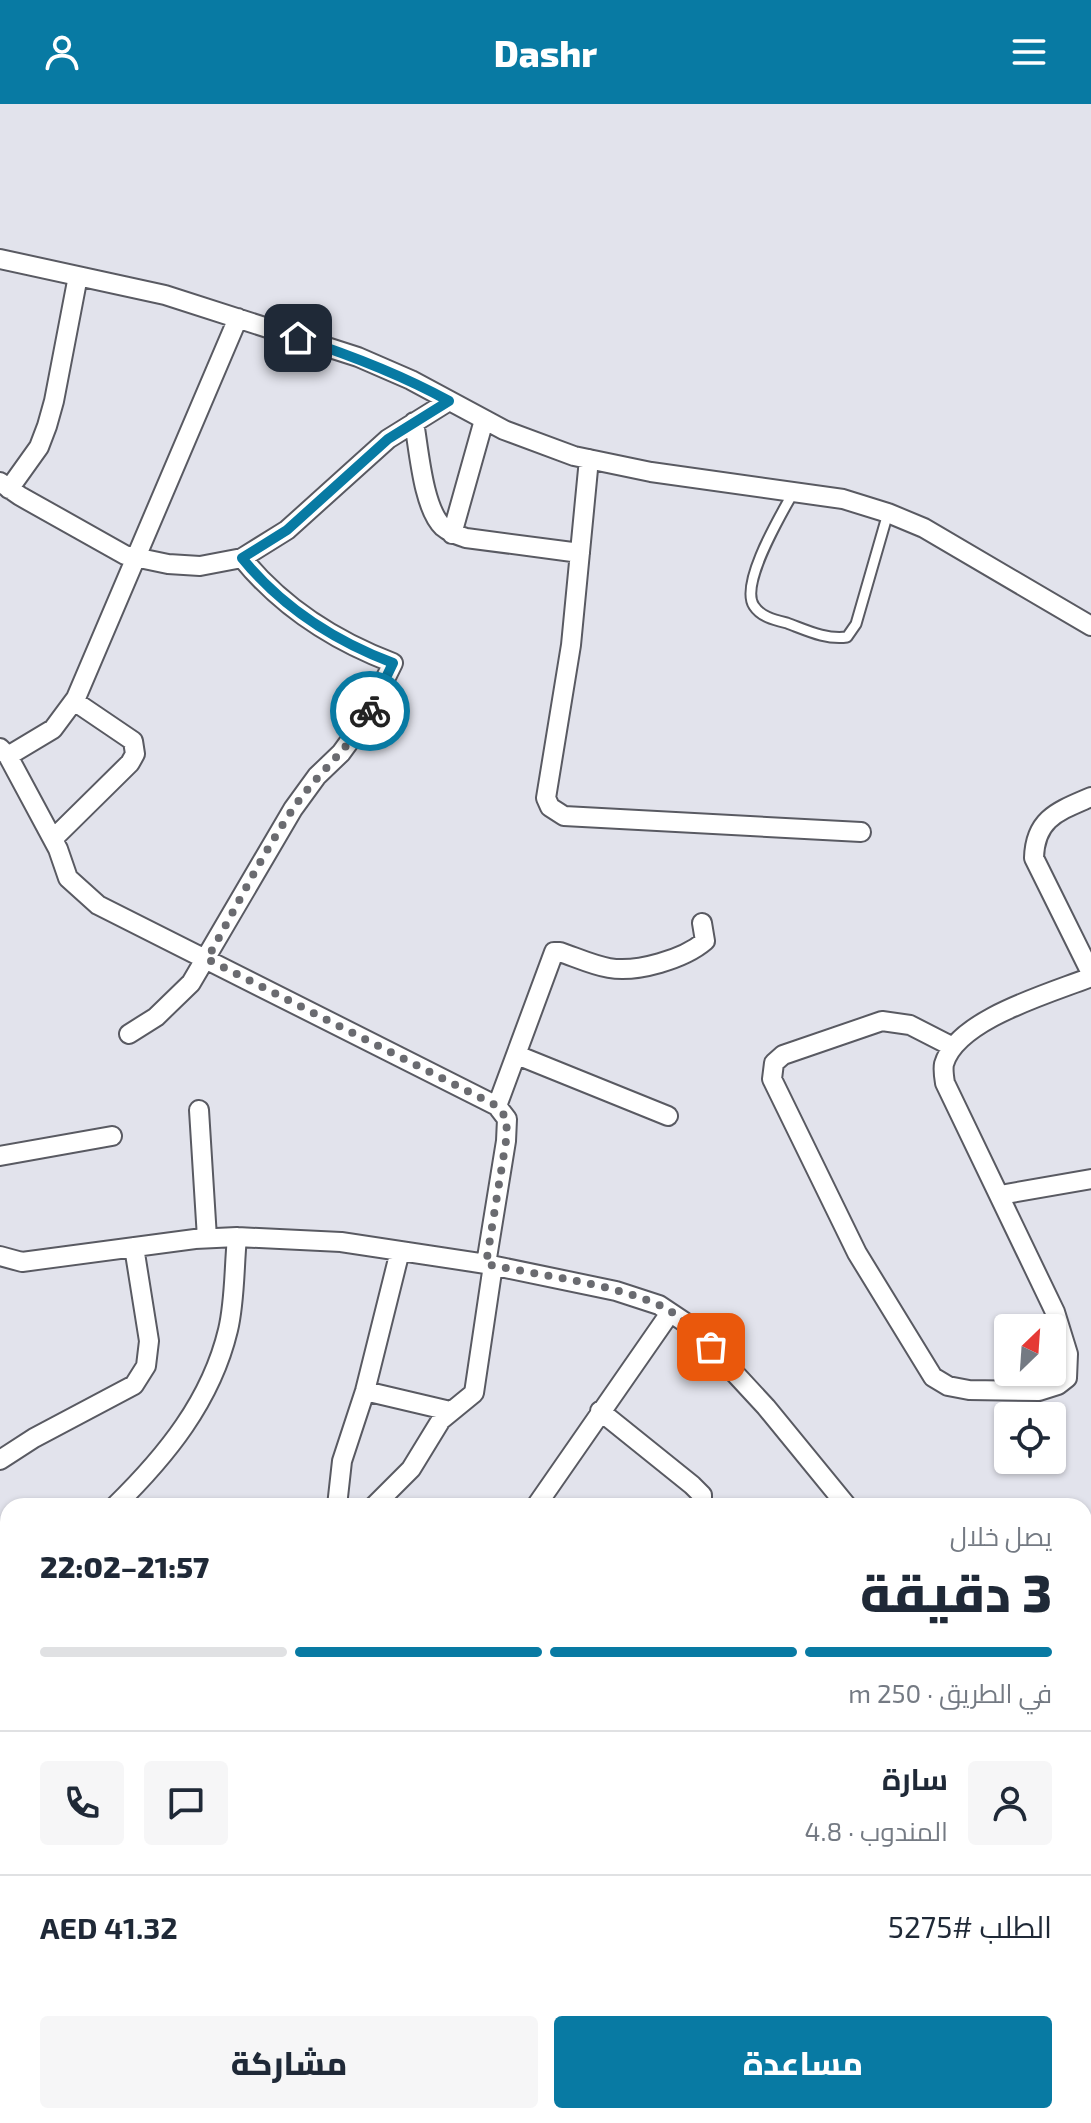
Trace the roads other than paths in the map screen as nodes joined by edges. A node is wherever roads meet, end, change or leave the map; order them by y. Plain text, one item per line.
1 (0, 259) edge
2 (78, 276) junction
3 (238, 318) junction
4 (449, 401) junction
5 (484, 420) junction
6 (414, 422) junction
7 (589, 459) junction
8 (5, 485) edge
9 (794, 491) junction
10 (888, 513) junction
11 (452, 534) junction
12 (580, 553) junction
13 (136, 557) junction
14 (242, 558) junction
15 (1091, 626) edge
16 (74, 701) junction
17 (4, 752) edge
18 (1091, 797) edge
19 (861, 832) dead end
20 (53, 839) junction
21 (702, 923) dead end
22 (207, 959) junction
23 (1091, 975) edge
24 (129, 1034) dead end
25 (953, 1047) junction
26 (517, 1055) junction
27 (497, 1106) junction
28 (199, 1110) dead end
29 (668, 1116) dead end
30 (112, 1136) dead end
31 (0, 1156) edge
32 (1091, 1179) edge
33 (1000, 1195) junction
34 (237, 1237) junction
35 (207, 1238) junction
36 (134, 1247) junction
37 (400, 1251) junction
38 (0, 1256) edge
39 (489, 1264) junction
40 (670, 1313) junction
41 (365, 1391) junction
42 (450, 1411) junction
43 (600, 1411) junction
44 (4, 1449) edge
45 (123, 1498) edge
46 (338, 1498) edge
47 (382, 1498) edge
48 (541, 1498) edge
49 (703, 1498) edge
50 (842, 1498) edge

1 - 2 street
2 - 3 street
2 - 8 street
3 - 4 street
3 - 13 street
4 - 5 street
4 - 6 street
5 - 7 street
5 - 11 street
6 - 11 street
6 - 14 street
7 - 9 street
7 - 12 street
8 - 13 street
9 - 10 street
9 - 10 lane
10 - 15 street
11 - 12 street
12 - 19 street
13 - 14 street
13 - 16 street
14 - 22 street
16 - 17 street
16 - 20 street
17 - 20 street
18 - 23 street
20 - 22 street
21 - 26 street
22 - 24 street
22 - 27 street
23 - 25 street
25 - 33 street
25 - 33 street
26 - 27 street
26 - 29 street
27 - 39 street
28 - 35 street
30 - 31 street
32 - 33 street
34 - 35 street
34 - 37 street
34 - 45 street
35 - 36 street
36 - 38 street
36 - 44 street
37 - 39 street
37 - 41 street
39 - 40 street
39 - 42 street
40 - 43 street
40 - 50 street
41 - 42 street
41 - 46 street
42 - 47 street
43 - 48 street
43 - 49 street

